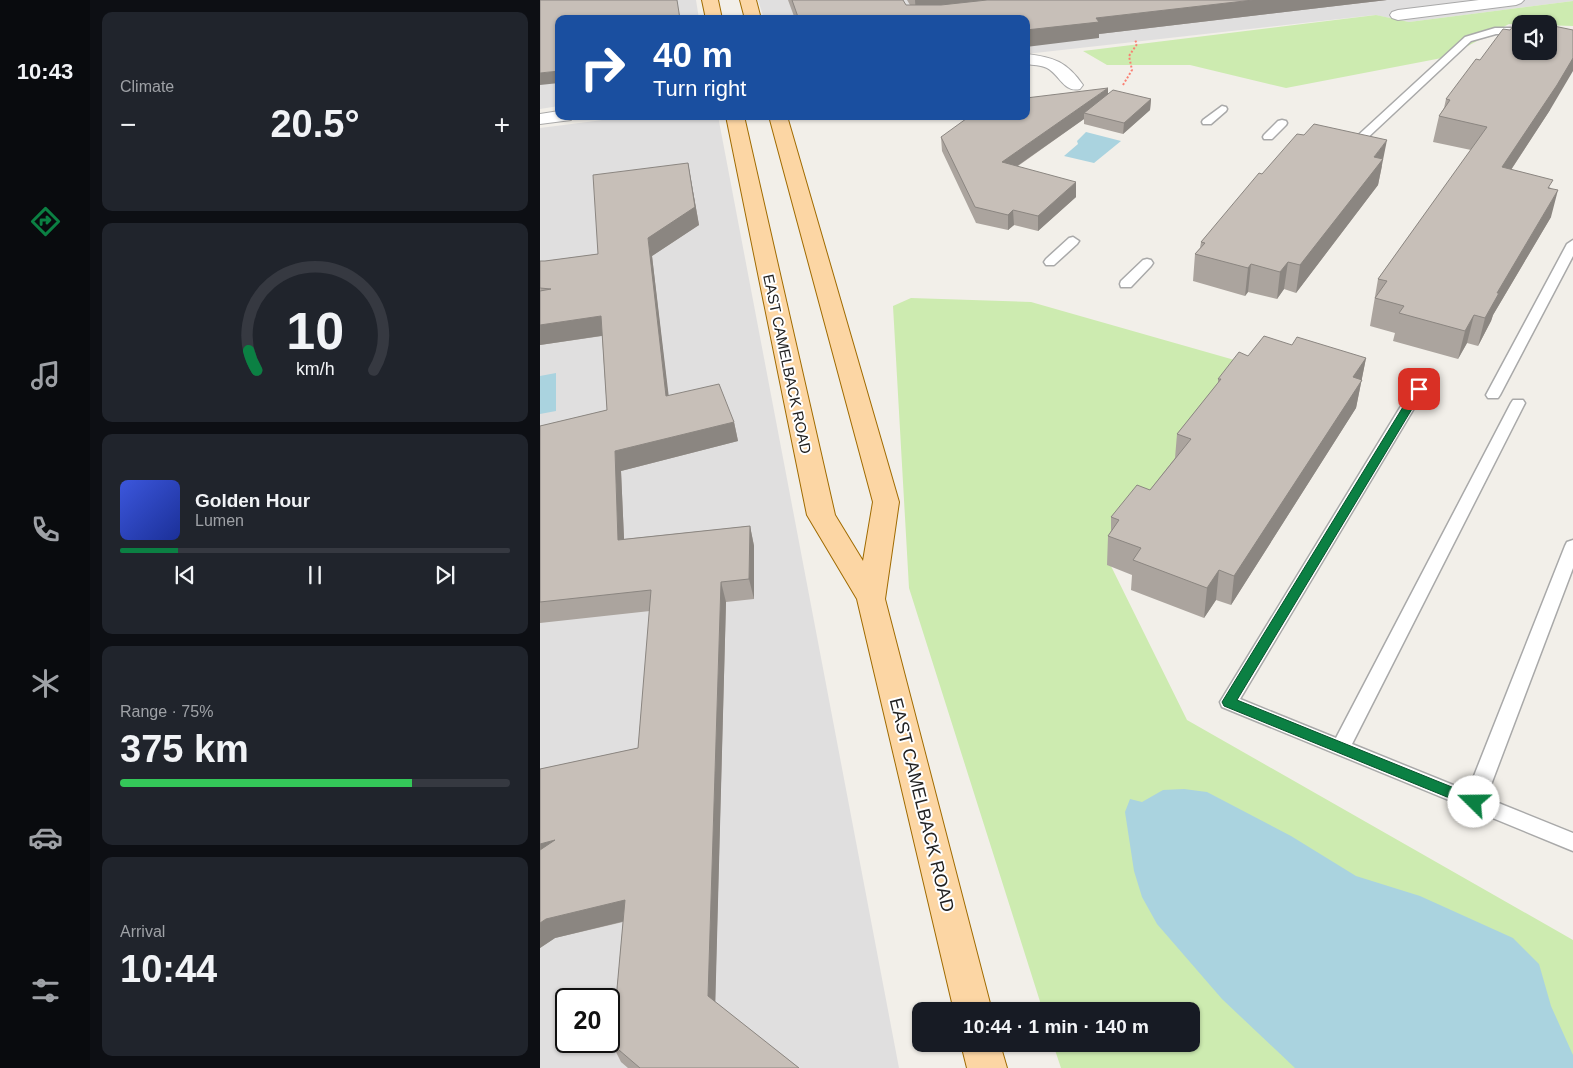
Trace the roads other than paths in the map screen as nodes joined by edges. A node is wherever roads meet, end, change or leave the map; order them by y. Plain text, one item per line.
1 (710, 0) edge
2 (748, 0) edge
3 (1516, 0) edge
4 (1477, 2) edge
5 (713, 15) edge
6 (752, 15) edge
7 (1398, 15) dead end
8 (1512, 32) edge
9 (1032, 61) edge
10 (1074, 84) dead end
11 (1222, 109) dead end
12 (555, 117) edge
13 (540, 119) edge
14 (736, 120) edge
15 (779, 120) edge
16 (1207, 122) dead end
17 (1282, 123) dead end
18 (1268, 137) dead end
19 (1358, 141) edge
20 (1073, 241) dead end
21 (1573, 244) edge
22 (1050, 262) dead end
23 (1147, 263) dead end
24 (1126, 284) dead end
25 (1427, 375) dead end
26 (1493, 395) dead end
27 (1518, 403) dead end
28 (1573, 546) edge
29 (872, 599) junction
30 (1341, 748) junction
31 (1474, 802) junction
32 (1573, 842) edge
33 (971, 1002) edge
34 (983, 1052) edge
35 (987, 1068) edge

1 - 5 main road
2 - 6 main road
3 - 4 street
4 - 7 street
8 - 19 lane
9 - 10 street
11 - 16 lane
12 - 13 street
14 - 29 main road, EAST CAMELBACK ROAD
15 - 29 main road, EAST CAMELBACK ROAD
17 - 18 lane
20 - 22 lane
21 - 26 lane
23 - 24 lane
25 - 30 lane
27 - 30 lane
28 - 31 lane
29 - 33 main road, EAST CAMELBACK ROAD
30 - 31 lane
31 - 32 lane
34 - 35 main road

